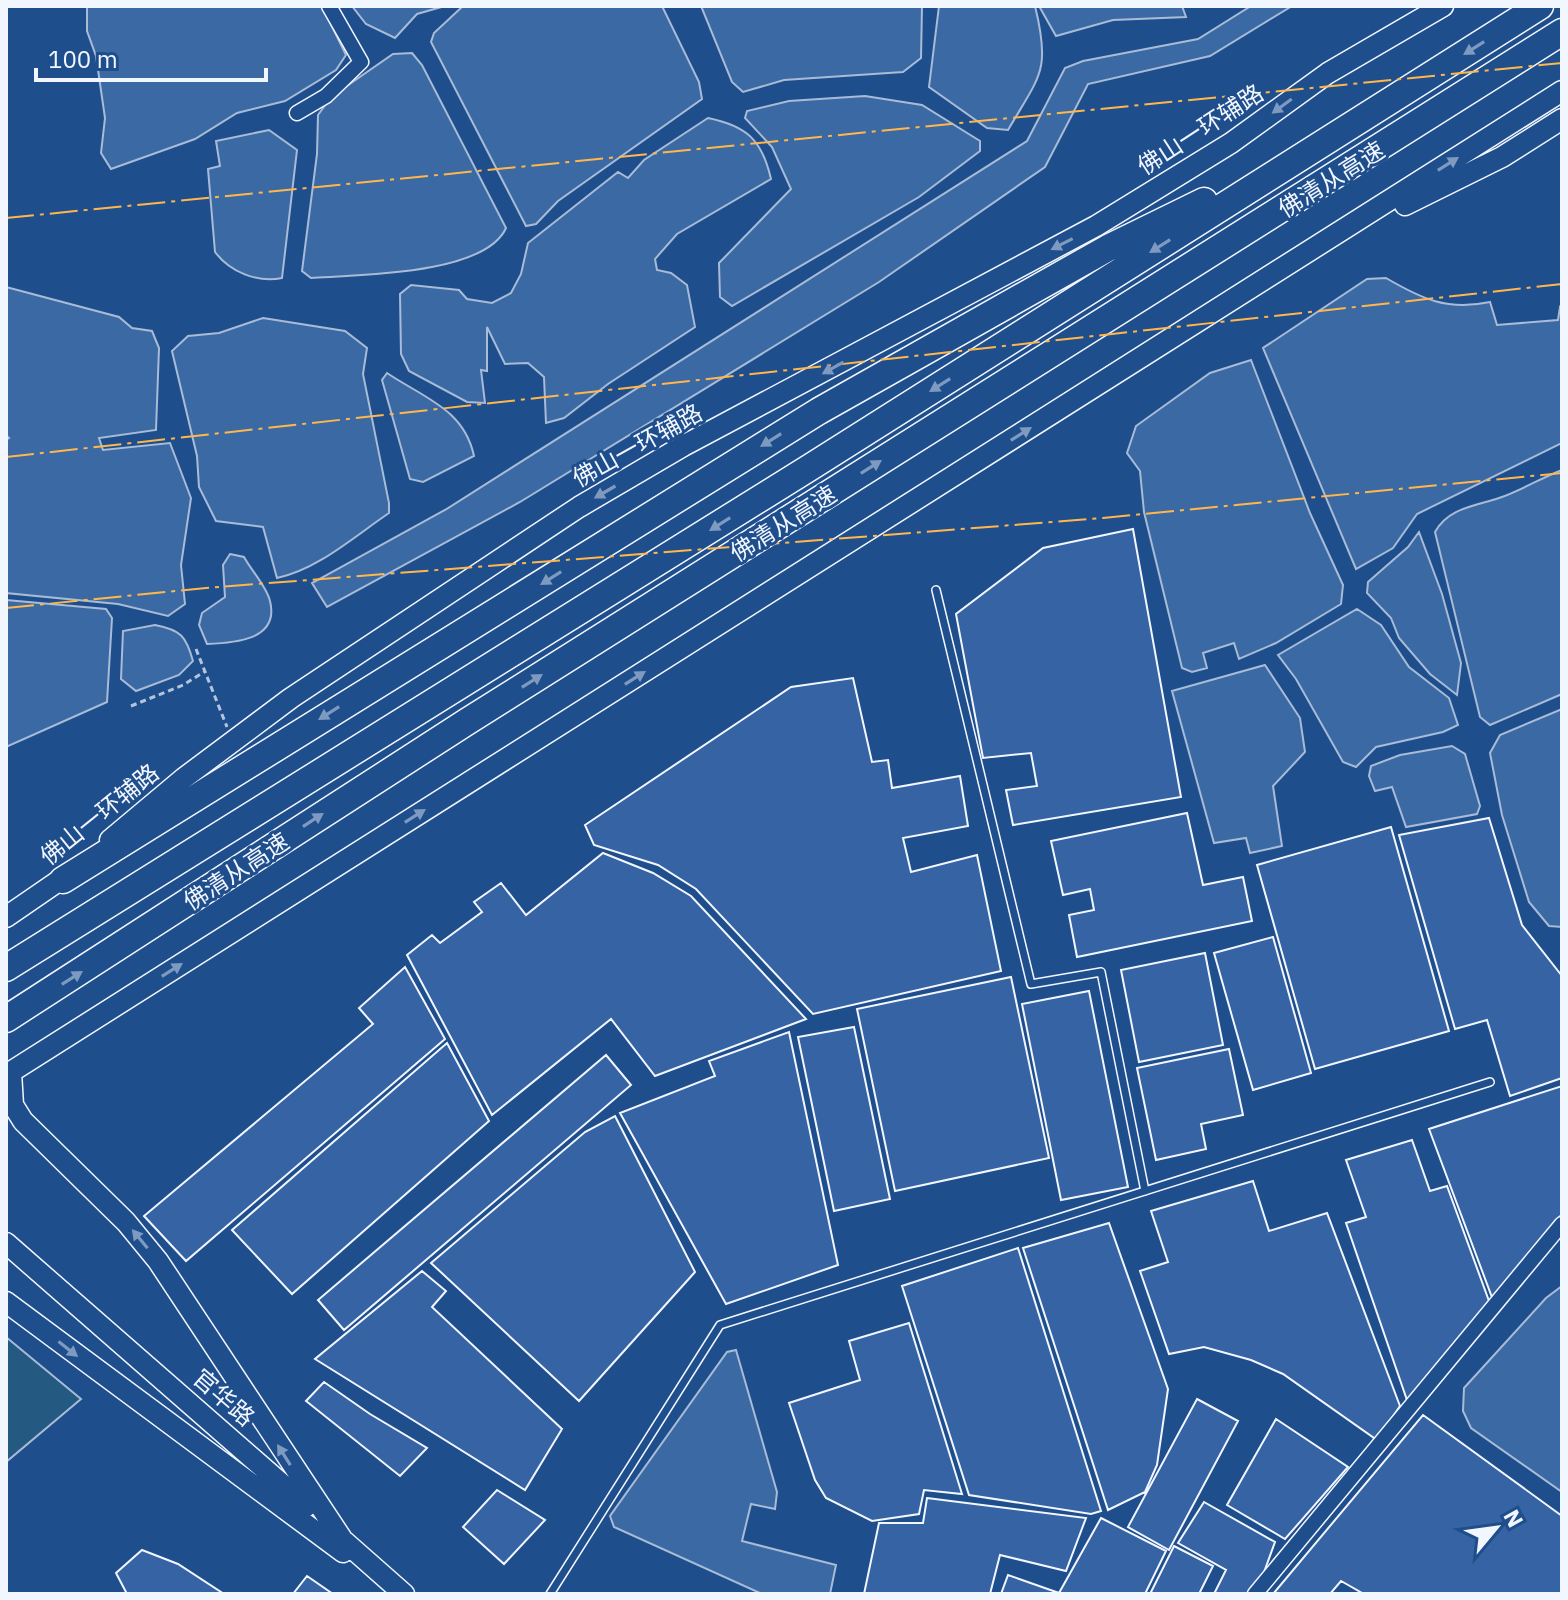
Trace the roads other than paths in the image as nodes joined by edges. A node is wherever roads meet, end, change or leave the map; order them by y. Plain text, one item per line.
1 (329, 6) edge
2 (1414, 6) edge
3 (1443, 6) edge
4 (1540, 6) edge
5 (1562, 32) edge
6 (1328, 73) junction
7 (1562, 91) edge
8 (297, 113) dead end
9 (1562, 119) edge
10 (1332, 137) junction
11 (1312, 251) junction
12 (936, 590) dead end
13 (63, 880) junction
14 (6, 917) edge
15 (6, 968) edge
16 (6, 1019) edge
17 (8, 1073) edge
18 (1490, 1082) dead end
19 (1145, 1191) junction
20 (1562, 1224) edge
21 (6, 1243) edge
22 (6, 1302) edge
23 (344, 1542) junction
24 (397, 1589) edge
25 (550, 1594) edge
26 (1255, 1594) edge

1 - 8 street
2 - 6 main road, 佛山一环辅路
3 - 6 main road, 佛山一环辅路
4 -> 10 highway, 佛清从高速
16 -> 5 highway, 佛清从高速
6 -> 13 main road, 佛山一环辅路
11 -> 7 main road
9 - 11 main road
10 -> 13 highway
10 -> 15 highway, 佛清从高速
17 -> 11 main road
12 - 19 lane
13 - 14 main road, 佛山一环辅路
23 -> 17 main road
18 - 19 lane
19 - 25 lane
20 - 26 street
21 - 23 main road, 官华路
22 -> 24 main road
23 - 24 main road, 官华路

